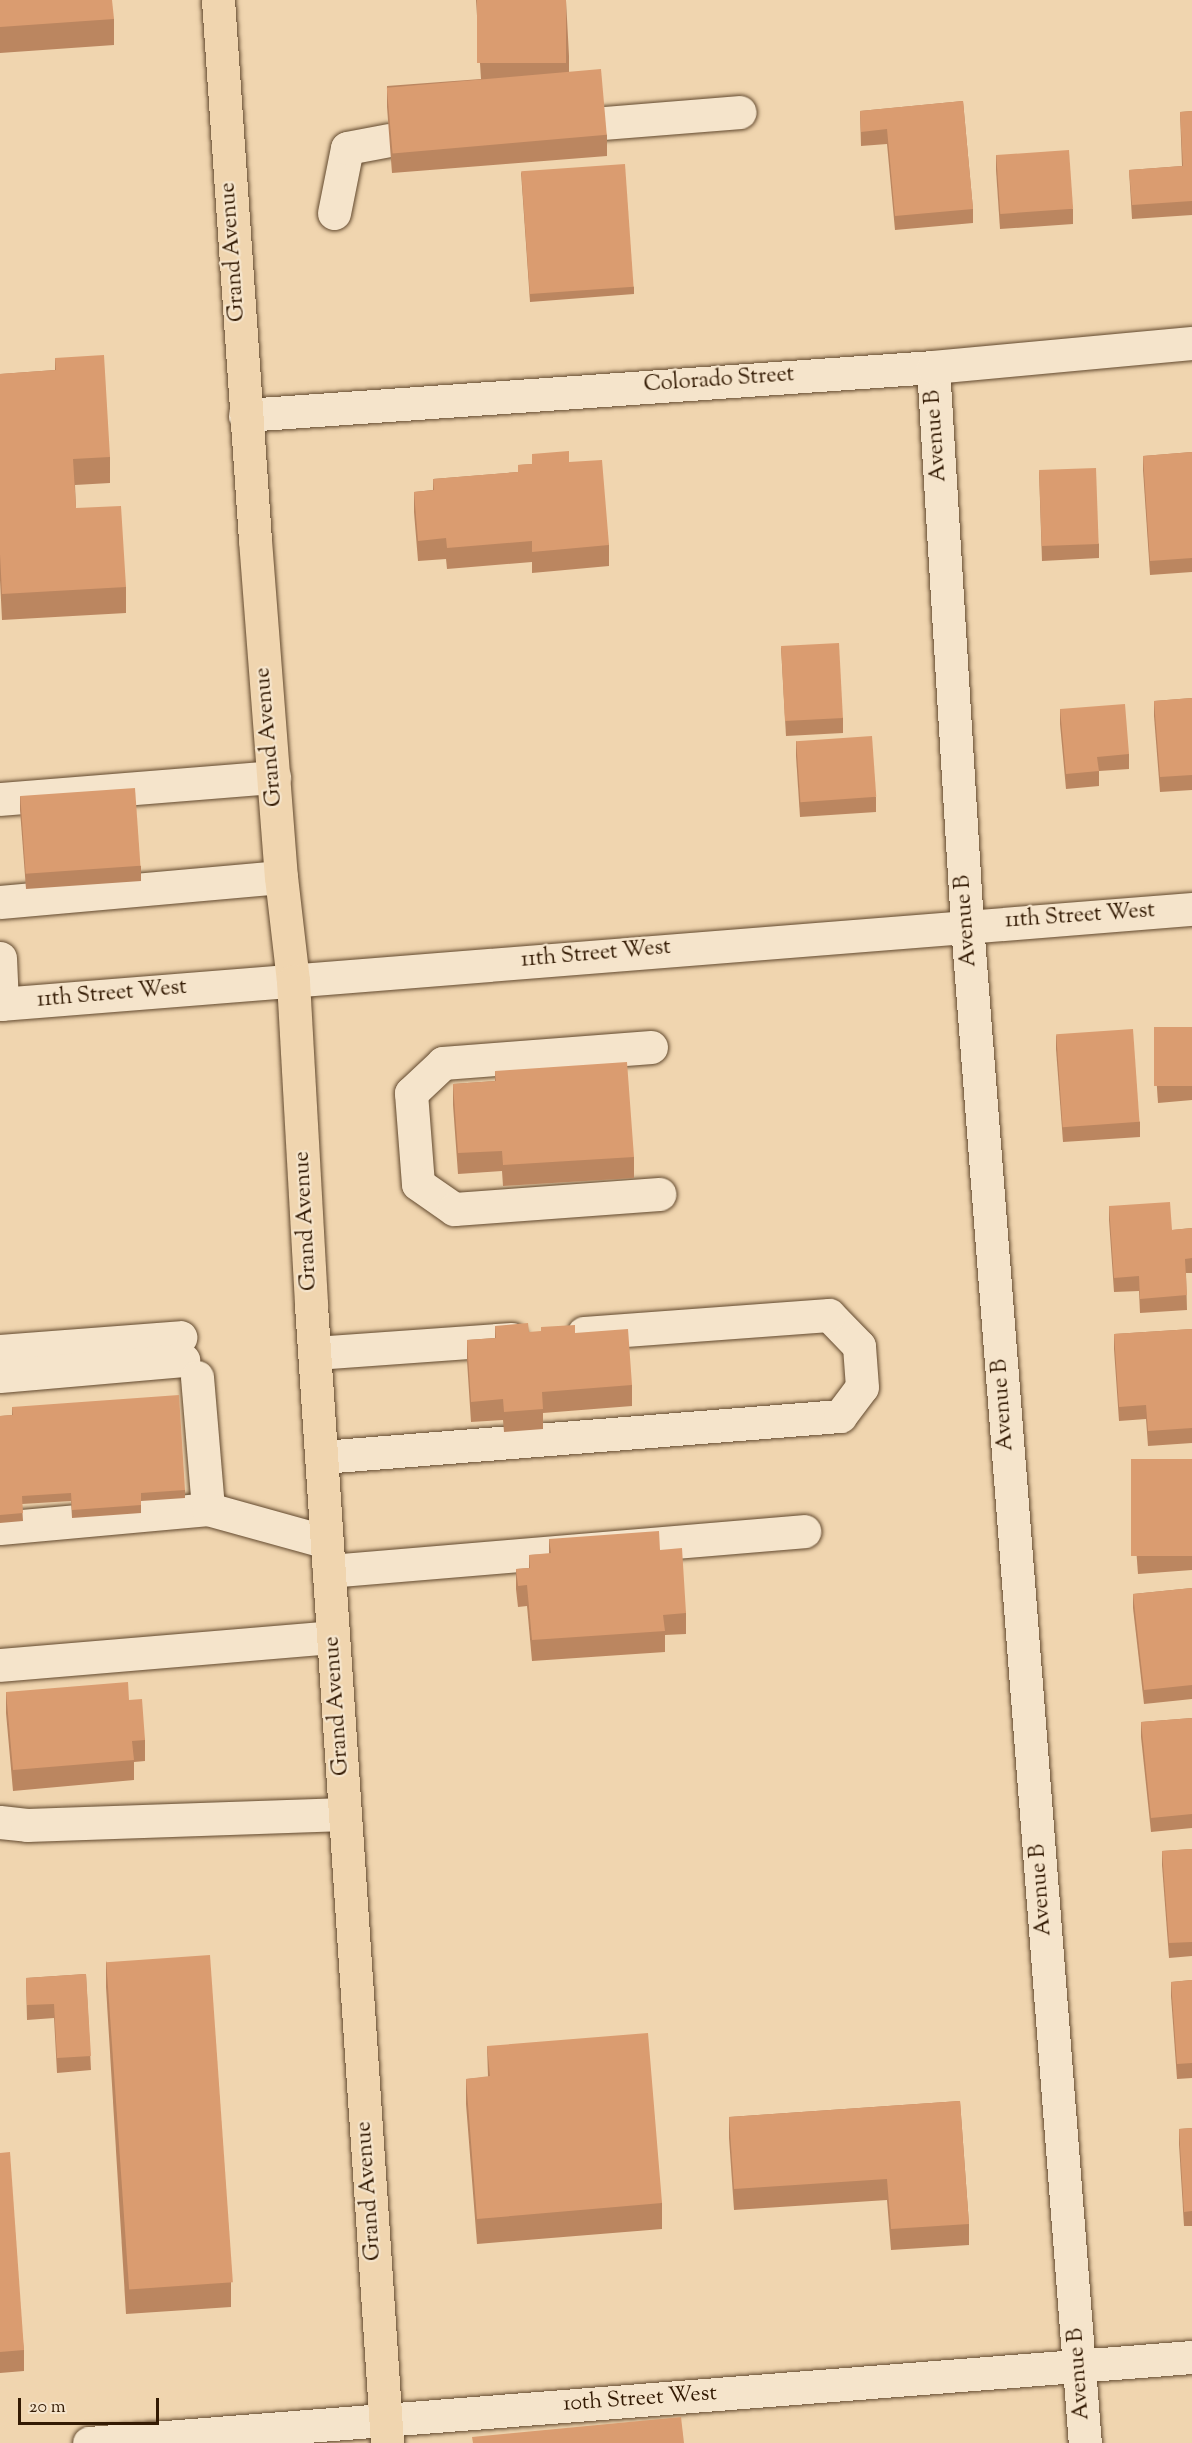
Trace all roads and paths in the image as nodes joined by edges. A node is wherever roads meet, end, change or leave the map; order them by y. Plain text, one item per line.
1 (218, 0) edge
2 (740, 112) dead end
3 (603, 123) edge
4 (389, 140) edge
5 (334, 213) dead end
6 (1192, 343) edge
7 (933, 367) junction
8 (245, 415) junction
9 (274, 777) junction
10 (0, 800) edge
11 (281, 877) junction
12 (0, 902) edge
13 (1192, 909) edge
14 (967, 925) junction
15 (0, 958) edge
16 (293, 981) junction
17 (1, 1004) edge
18 (651, 1047) dead end
19 (659, 1194) dead end
20 (0, 1351) edge
21 (315, 1353) junction
22 (187, 1358) junction
23 (0, 1376) edge
24 (322, 1457) junction
25 (208, 1509) junction
26 (0, 1528) edge
27 (804, 1532) dead end
28 (328, 1557) junction
29 (333, 1637) junction
30 (0, 1665) edge
31 (345, 1814) junction
32 (0, 1822) edge
33 (1192, 2357) edge
34 (1079, 2366) junction
35 (386, 2431) edge
36 (89, 2443) edge
37 (1085, 2443) edge

1 - 8 main road, Grand Avenue
2 - 3 street
4 - 5 street
6 - 7 street, Colorado Street
7 - 8 street, Colorado Street
7 - 14 street, Avenue B
8 - 9 main road, Grand Avenue
9 - 10 street
9 - 11 main road, Grand Avenue
11 - 12 street
11 - 16 main road, Grand Avenue
13 - 14 street, 11th Street West
14 - 16 street, 11th Street West
14 - 34 street, Avenue B
15 - 17 street
16 - 17 street, 11th Street West
16 - 21 main road, Grand Avenue
18 - 19 street
20 - 22 street
21 - 24 main road, Grand Avenue
21 - 24 street
22 - 23 street
22 - 25 street
24 - 28 main road, Grand Avenue
25 - 26 street
25 - 28 street
27 - 28 street
28 - 29 main road, Grand Avenue
29 - 30 street
29 - 31 main road, Grand Avenue
31 - 32 street
31 - 35 main road, Grand Avenue
33 - 34 street, 10th Street West
34 - 35 street, 10th Street West
34 - 37 street, Avenue B
35 - 36 street, 10th Street West

